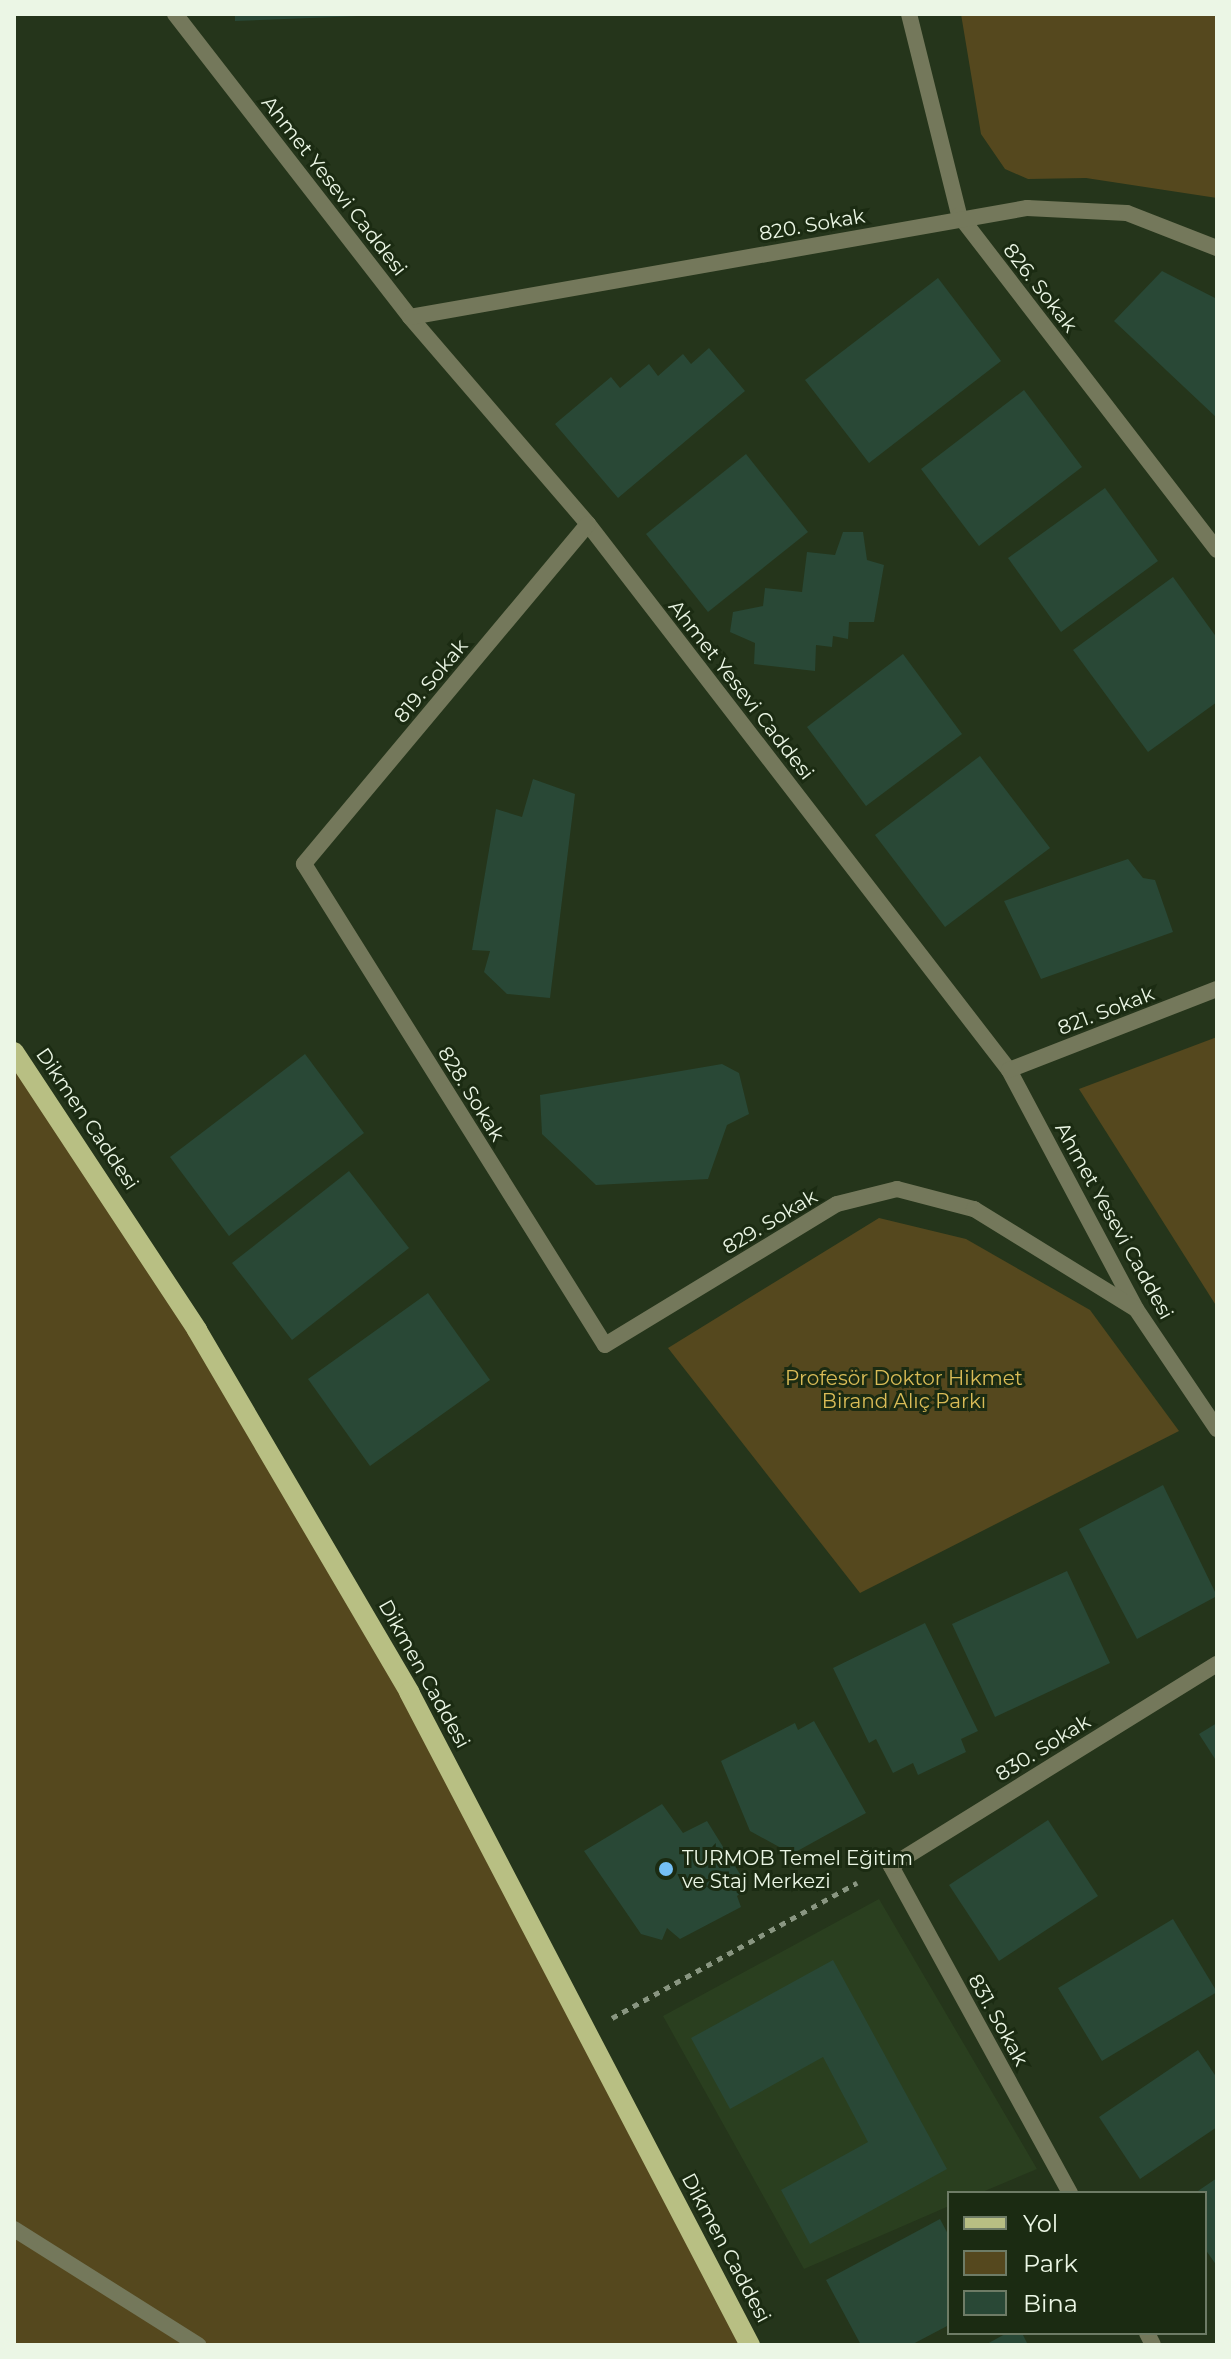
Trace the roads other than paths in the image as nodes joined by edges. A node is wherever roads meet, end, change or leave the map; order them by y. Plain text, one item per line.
1 (175, 14) edge
2 (909, 14) edge
3 (962, 219) junction
4 (1217, 248) edge
5 (410, 317) junction
6 (588, 524) junction
7 (1217, 550) edge
8 (304, 864) joint
9 (1217, 989) edge
10 (14, 1052) edge
11 (1009, 1070) junction
12 (1136, 1309) junction
13 (605, 1345) joint
14 (1215, 1423) edge
15 (1217, 1664) edge
16 (891, 1866) joint
17 (1069, 2191) edge
18 (14, 2229) edge
19 (198, 2345) edge
20 (750, 2345) edge

1 - 5 street, Ahmet Yesevi Caddesi
2 - 3 street, 826. Sokak
3 - 4 street, 820. Sokak
3 - 5 street, 820. Sokak
3 - 7 street, 826. Sokak
5 - 6 street, Ahmet Yesevi Caddesi
6 - 8 street, 819. Sokak
6 - 11 street, Ahmet Yesevi Caddesi
8 - 13 street, 828. Sokak
9 - 11 street, 821. Sokak
10 - 20 main road, Dikmen Caddesi
11 - 12 street, Ahmet Yesevi Caddesi
12 - 13 street, 829. Sokak
12 - 14 street, Ahmet Yesevi Caddesi
15 - 16 street, 830. Sokak
16 - 17 street, 831. Sokak
18 - 19 street

